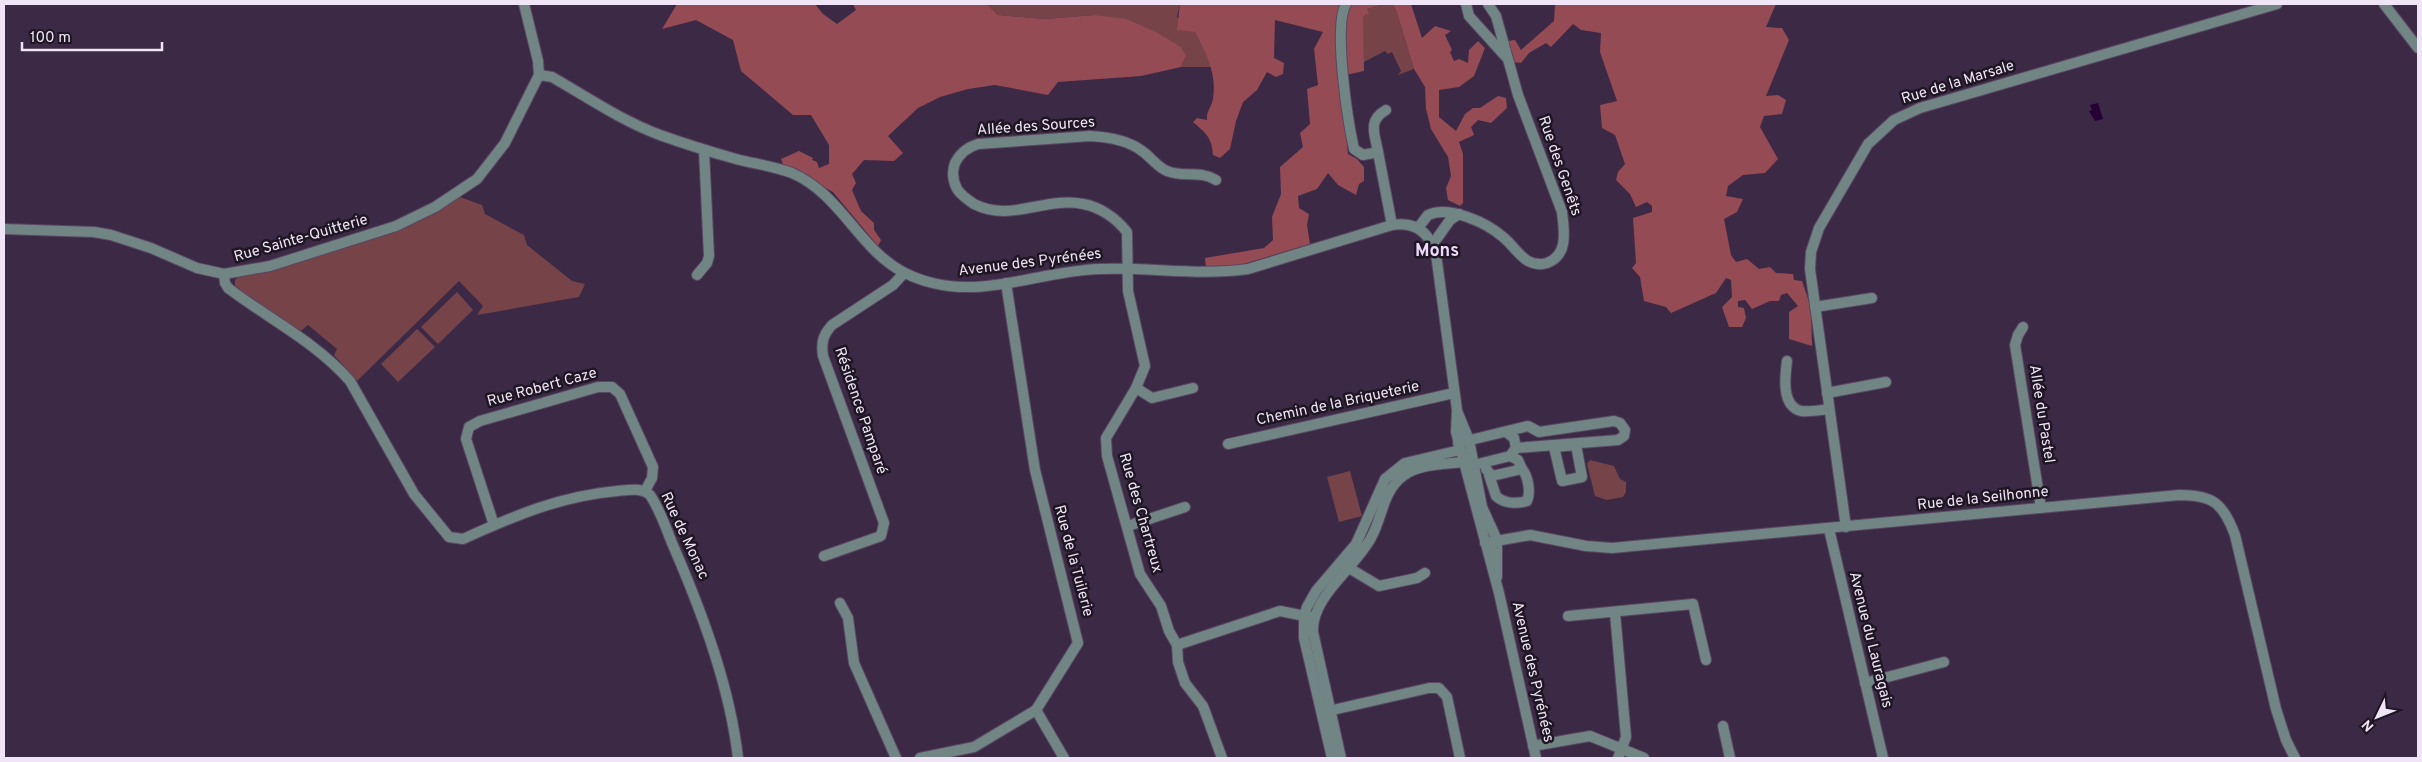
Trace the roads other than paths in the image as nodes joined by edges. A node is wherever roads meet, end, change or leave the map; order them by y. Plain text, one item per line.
1 (524, 4) edge
2 (1346, 4) edge
3 (1466, 4) edge
4 (1488, 4) edge
5 (2277, 4) edge
6 (2384, 4) edge
7 (2418, 48) edge
8 (1508, 59) junction
9 (540, 75) junction
10 (1386, 110) dead end
11 (704, 150) junction
12 (1378, 152) junction
13 (1216, 180) dead end
14 (1459, 214) junction
15 (1392, 225) junction
16 (1418, 228) junction
17 (4, 229) edge
18 (1433, 244) junction
19 (1127, 269) junction
20 (904, 272) junction
21 (224, 274) junction
22 (697, 275) dead end
23 (1006, 283) junction
24 (1872, 298) dead end
25 (1815, 307) junction
26 (2023, 327) dead end
27 (1787, 361) dead end
28 (1886, 382) dead end
29 (1136, 388) junction
30 (1193, 388) dead end
31 (1454, 393) junction
32 (1827, 393) junction
33 (1829, 409) junction
34 (1457, 410) junction
35 (1506, 432) junction
36 (1473, 439) junction
37 (1228, 444) dead end
38 (1459, 446) junction
39 (1513, 452) junction
40 (1463, 464) junction
41 (1480, 464) junction
42 (1411, 466) junction
43 (1522, 468) junction
44 (1489, 475) junction
45 (645, 491) junction
46 (1185, 507) dead end
47 (2041, 508) junction
48 (494, 525) junction
49 (1128, 526) junction
50 (1846, 527) junction
51 (1829, 529) junction
52 (1497, 540) junction
53 (1485, 543) junction
54 (824, 556) dead end
55 (1345, 566) junction
56 (1425, 573) dead end
57 (1498, 593) junction
58 (840, 603) dead end
59 (1615, 613) junction
60 (1568, 616) dead end
61 (1308, 617) junction
62 (1177, 645) junction
63 (1706, 660) dead end
64 (1944, 662) dead end
65 (1865, 683) junction
66 (1036, 710) junction
67 (1326, 711) junction
68 (1723, 726) dead end
69 (1533, 746) junction
70 (1620, 754) edge
71 (738, 758) edge
72 (896, 758) edge
73 (920, 758) edge
74 (1064, 758) edge
75 (1222, 758) edge
76 (1332, 758) edge
77 (1341, 758) edge
78 (1460, 758) edge
79 (1536, 758) edge
80 (1644, 758) edge
81 (1730, 758) edge
82 (1883, 758) edge
83 (2295, 758) edge

1 - 9 street
2 - 12 street
3 - 8 street, Rue des Genêts
4 - 8 street, Rue des Genêts
5 - 25 street, Rue de la Marsale
6 - 7 street
8 - 14 street, Rue des Genêts
9 - 11 street, Avenue des Pyrénées
9 - 21 street, Rue Sainte-Quitterie
10 - 12 street
11 - 20 street, Avenue des Pyrénées
11 - 22 street
12 - 15 street
13 - 19 street, Allée des Sources
14 - 16 street, Rue des Genêts
14 - 18 street
15 - 16 street, Avenue des Pyrénées
15 - 19 street, Avenue des Pyrénées
16 - 18 street
17 - 21 street, Rue Sainte-Quitterie
18 - 31 street, Avenue des Pyrénées
19 - 23 street, Avenue des Pyrénées
19 - 29 street, Rue des Chartreux
20 - 23 street, Avenue des Pyrénées
20 - 54 street, Résidence Pamparé
21 - 48 street, Rue de Monac
23 - 66 street, Rue de la Tuilerie
24 - 25 street
25 - 32 street, Rue de la Marsale
26 - 47 street, Allée du Pastel
27 - 33 street
28 - 32 street
29 - 30 street
29 - 49 street, Rue des Chartreux
31 - 34 street, Avenue des Pyrénées
31 - 37 street, Chemin de la Briqueterie
32 - 33 street, Rue de la Marsale
33 - 50 street, Rue de la Marsale
34 - 36 street, Avenue des Pyrénées
34 - 38 street, Avenue des Pyrénées
35 - 36 street
35 - 39 street
35 - 39 street
36 - 38 street
36 - 41 street, Avenue des Pyrénées
38 - 40 street, Avenue des Pyrénées
38 - 42 street
39 - 41 street
39 - 43 street
40 - 41 street
40 - 42 street
40 - 53 street, Avenue des Pyrénées
41 - 44 street
41 - 52 street, Avenue des Pyrénées
42 - 55 street
43 - 44 street
43 - 44 street
45 - 48 street, Rue de Monac
45 - 48 street, Rue Robert Caze
45 - 71 street, Rue de Monac
46 - 49 street
47 - 50 street, Rue de la Seilhonne
47 - 83 street, Rue de la Seilhonne
49 - 62 street, Rue des Chartreux
50 - 51 street, Rue de la Seilhonne
51 - 52 street, Rue de la Seilhonne
51 - 65 street, Avenue du Lauragais
52 - 53 street, Rue de la Seilhonne
52 - 57 street, Avenue des Pyrénées
53 - 57 street, Avenue des Pyrénées
55 - 56 street
55 - 61 street
57 - 69 street, Avenue des Pyrénées
58 - 72 street
59 - 60 street
59 - 63 street
59 - 70 street
61 - 62 street
61 - 67 street
62 - 75 street, Rue des Chartreux
64 - 65 street
65 - 82 street, Avenue du Lauragais
66 - 73 street, Rue de la Tuilerie
66 - 74 street
67 - 76 street
67 - 77 street
67 - 78 street
68 - 81 street
69 - 70 street
69 - 79 street, Avenue des Pyrénées
70 - 80 street

